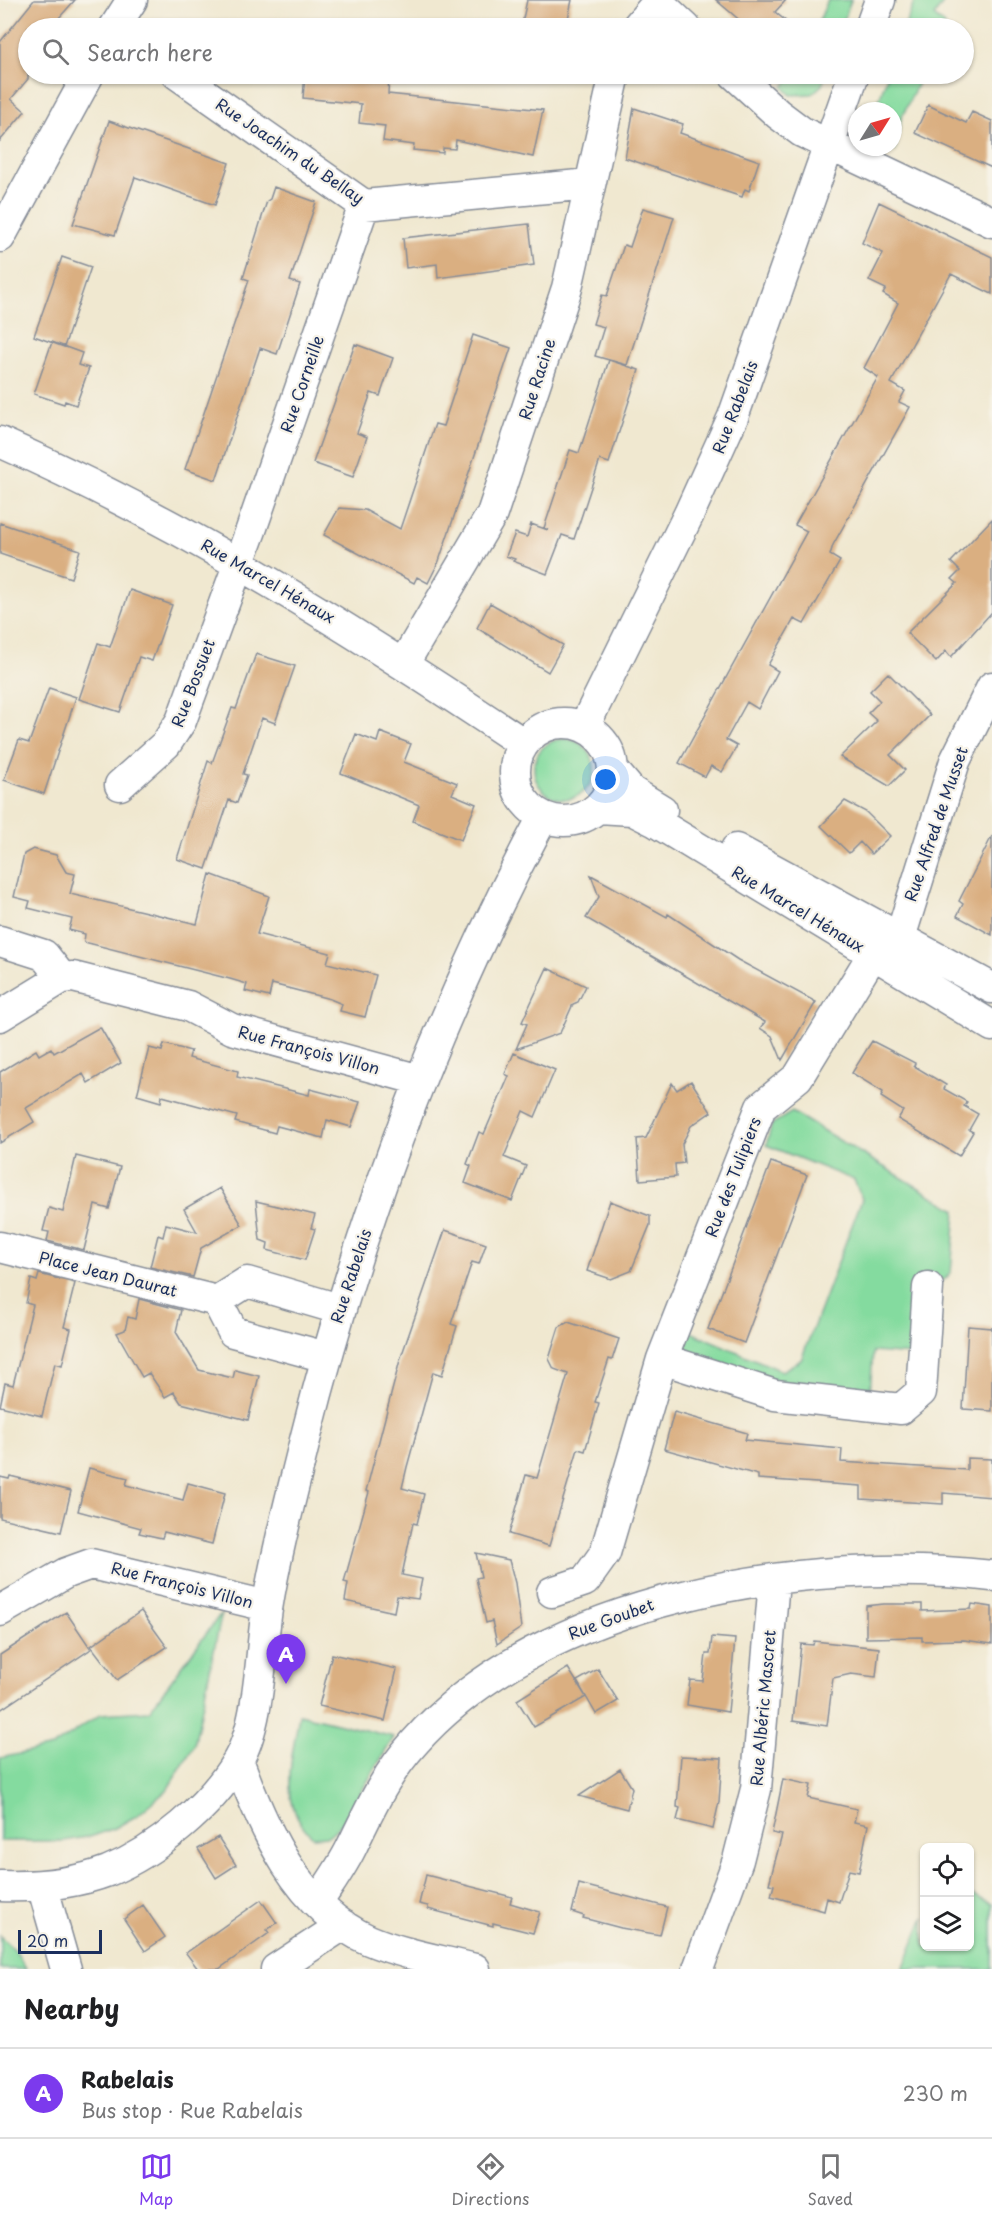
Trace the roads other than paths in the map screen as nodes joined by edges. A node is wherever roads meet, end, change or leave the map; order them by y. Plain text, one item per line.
1 (132, 0) edge
2 (880, 0) edge
3 (657, 1) edge
4 (120, 18) edge
5 (644, 18) edge
6 (675, 18) edge
7 (874, 18) edge
8 (84, 84) edge
9 (191, 84) edge
10 (613, 84) edge
11 (746, 84) edge
12 (850, 84) edge
13 (829, 145) junction
14 (590, 184) junction
15 (364, 205) junction
16 (992, 222) edge
17 (0, 237) edge
18 (0, 442) edge
19 (239, 562) junction
20 (404, 663) junction
21 (992, 687) edge
22 (584, 727) junction
23 (524, 744) junction
24 (614, 771) junction
25 (120, 785) dead end
26 (598, 808) junction
27 (543, 817) junction
28 (0, 941) edge
29 (888, 953) junction
30 (62, 978) junction
31 (992, 988) edge
32 (0, 1016) edge
33 (992, 1026) edge
34 (420, 1080) junction
35 (0, 1247) edge
36 (928, 1287) dead end
37 (217, 1301) junction
38 (339, 1309) junction
39 (326, 1357) junction
40 (662, 1359) junction
41 (992, 1576) edge
42 (774, 1581) junction
43 (552, 1592) dead end
44 (267, 1606) junction
45 (0, 1611) edge
46 (238, 1760) junction
47 (42, 1885) junction
48 (0, 1886) edge
49 (318, 1902) junction
50 (343, 1925) junction
51 (66, 1969) edge
52 (276, 1969) edge
53 (475, 1969) edge
54 (698, 1969) edge

1 - 4 street
2 - 7 street
3 - 5 street
3 - 6 street
8 - 17 street
9 - 15 street, Rue Joachim du Bellay
10 - 14 street, Rue Racine
11 - 13 street
12 - 13 street, Rue Rabelais
13 - 16 street
13 - 22 street, Rue Rabelais
14 - 15 street, Rue Joachim du Bellay
14 - 20 street, Rue Racine
15 - 19 street, Rue Corneille
18 - 19 street, Rue Marcel Hénaux
19 - 20 street, Rue Marcel Hénaux
19 - 25 street, Rue Bossuet
20 - 23 street, Rue Marcel Hénaux
21 - 29 street, Rue Alfred de Musset
22 - 23 street
22 - 24 street
23 - 27 street
24 - 26 street
24 - 29 street, Rue Marcel Hénaux
26 - 27 street
26 - 29 street, Rue Marcel Hénaux
27 - 34 street, Rue Rabelais
28 - 30 street
29 - 31 street, Rue Marcel Hénaux
29 - 33 street, Rue Marcel Hénaux
29 - 40 street, Rue des Tulipiers
30 - 32 street
30 - 34 street, Rue François Villon
34 - 38 street, Rue Rabelais
35 - 37 street, Place Jean Daurat
36 - 40 street
37 - 38 street
37 - 39 street
38 - 39 street, Rue Rabelais
39 - 44 street, Rue Rabelais
40 - 43 street, Rue des Tulipiers
41 - 42 street, Rue Goubet
42 - 49 street, Rue Goubet
42 - 54 street, Rue Albéric Mascret
44 - 45 street, Rue François Villon
44 - 46 street, Rue Rabelais
46 - 47 street
46 - 49 street
47 - 48 street
47 - 51 street
49 - 50 street
50 - 52 street
50 - 53 street

